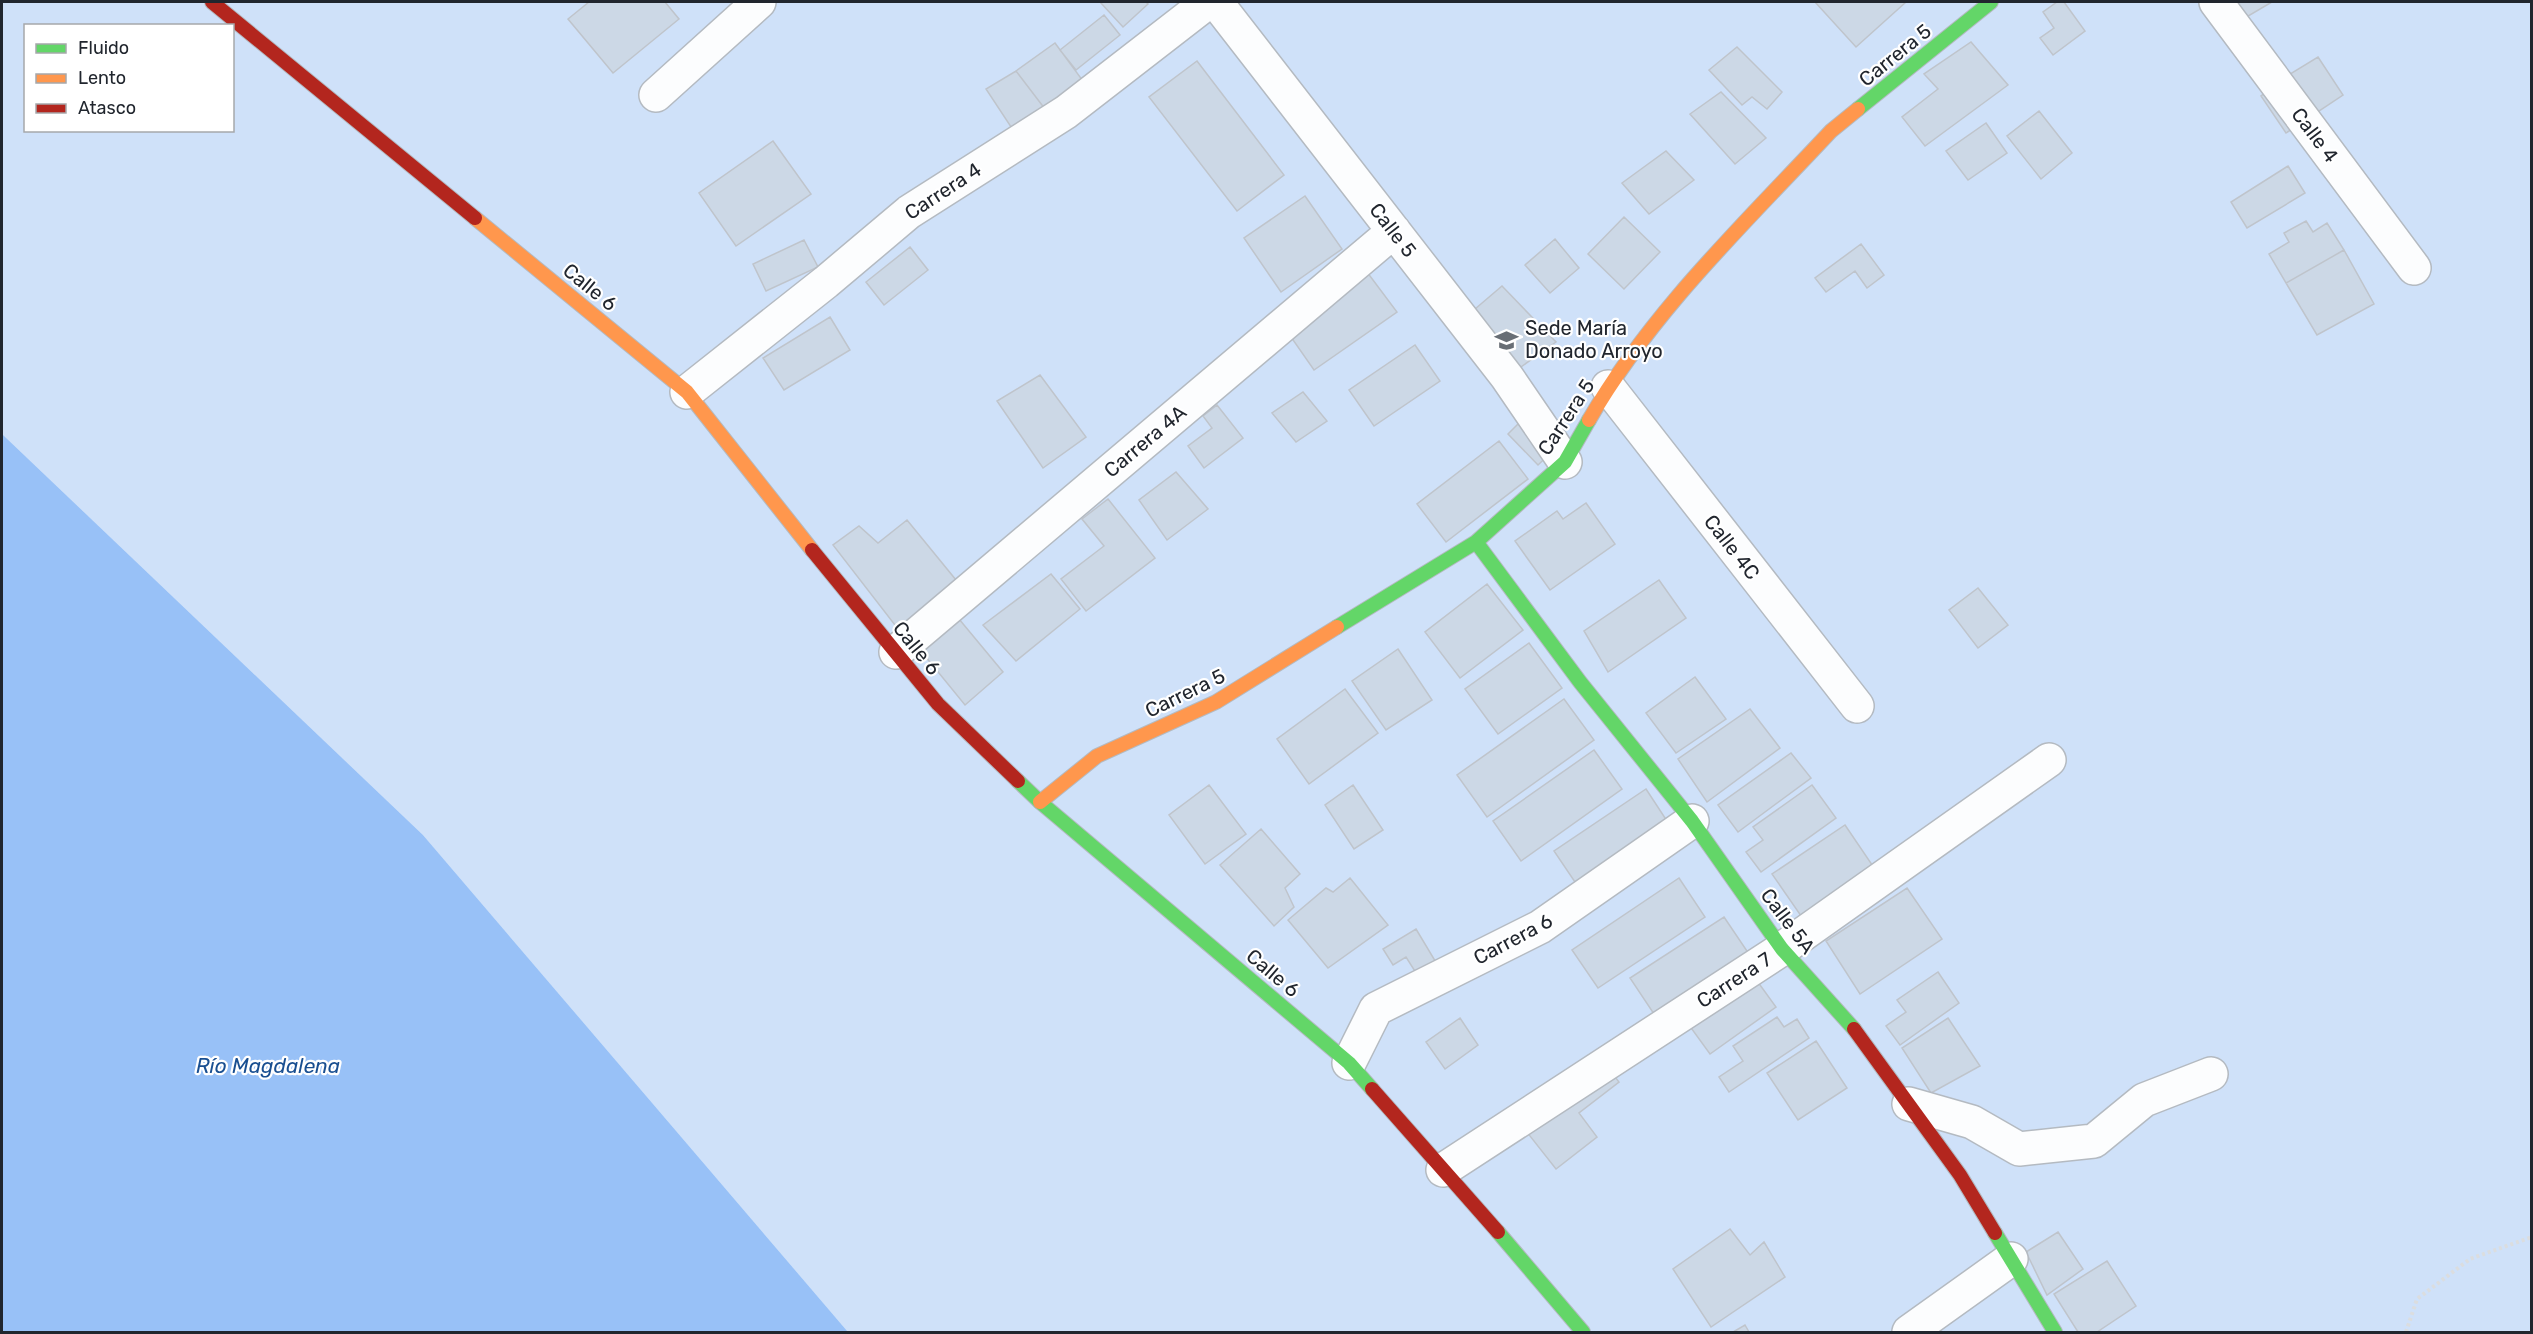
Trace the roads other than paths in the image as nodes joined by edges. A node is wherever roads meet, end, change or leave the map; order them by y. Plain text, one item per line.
1 (212, 2) edge
2 (759, 2) edge
3 (1208, 2) edge
4 (1216, 2) edge
5 (1991, 2) edge
6 (2216, 2) edge
7 (656, 94) dead end
8 (1394, 231) junction
9 (2414, 268) dead end
10 (1608, 387) junction
11 (687, 392) junction
12 (1565, 462) junction
13 (1476, 542) junction
14 (896, 652) junction
15 (1857, 706) dead end
16 (2049, 759) dead end
17 (1040, 802) junction
18 (1692, 821) junction
19 (1782, 949) junction
20 (1349, 1064) junction
21 (2211, 1074) dead end
22 (1909, 1104) junction
23 (1443, 1170) junction
24 (2011, 1259) junction
25 (1583, 1332) edge
26 (1909, 1332) edge
27 (2055, 1332) edge

1 - 11 street, Calle 6
2 - 7 street
3 - 11 street, Carrera 4
4 - 8 street, Calle 5
5 - 10 street, Carrera 5
6 - 9 street, Calle 4
8 - 12 street, Calle 5
8 - 14 street, Carrera 4A
10 - 12 street, Carrera 5
10 - 15 street, Calle 4C
11 - 14 street, Calle 6
12 - 13 street, Carrera 5
13 - 17 street, Carrera 5
13 - 18 street, Calle 5A
14 - 17 street, Calle 6
16 - 19 street, Carrera 7
17 - 20 street, Calle 6
18 - 19 street, Calle 5A
18 - 20 street, Carrera 6
19 - 22 street, Calle 5A
19 - 23 street, Carrera 7
20 - 23 street, Calle 6
21 - 22 street
22 - 24 street, Calle 5A
23 - 25 street, Calle 6
24 - 26 street
24 - 27 street, Calle 5A

